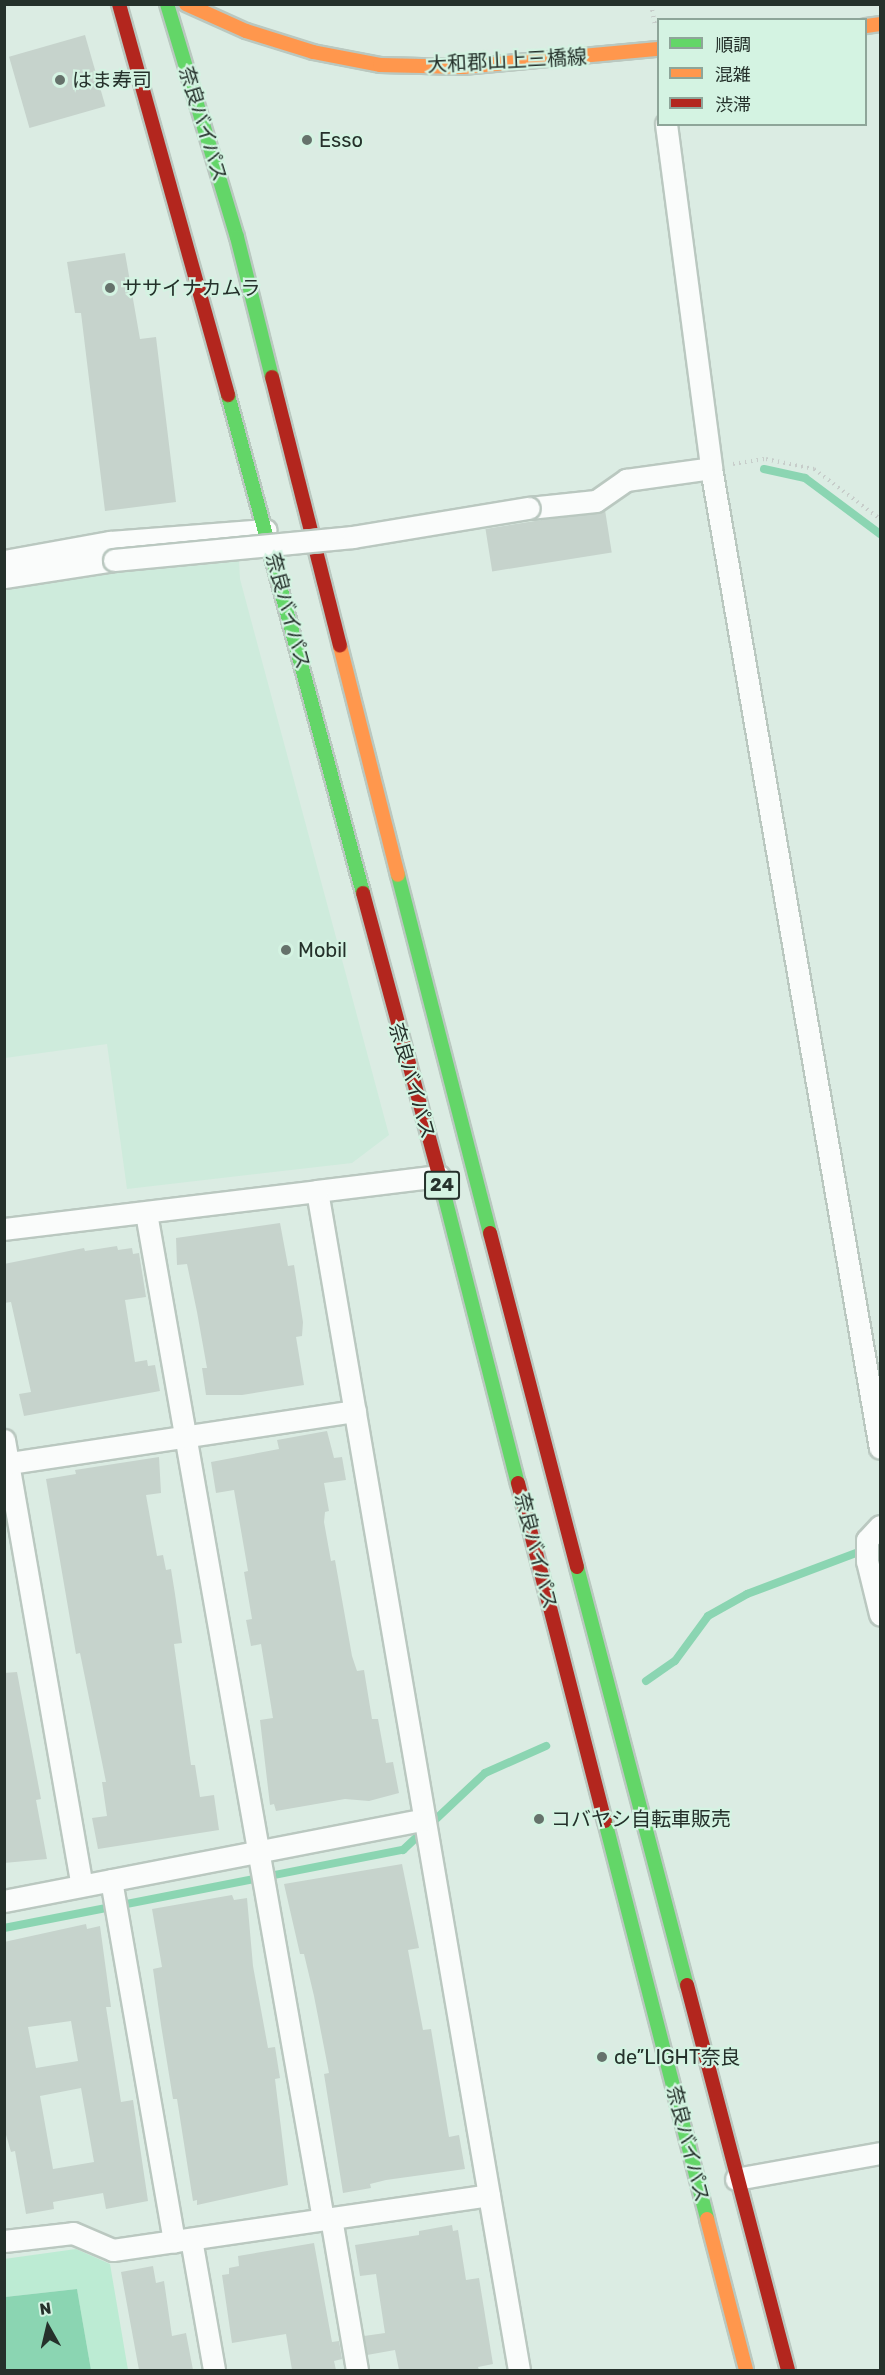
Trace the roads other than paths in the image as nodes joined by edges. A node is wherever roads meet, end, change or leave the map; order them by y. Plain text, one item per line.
1 (119, 4) edge
2 (167, 4) edge
3 (186, 4) edge
4 (657, 49) edge
5 (666, 126) edge
6 (711, 468) junction
7 (266, 530) junction
8 (4, 561) edge
9 (4, 577) edge
10 (439, 1176) junction
11 (317, 1191) junction
12 (146, 1213) junction
13 (4, 1229) edge
14 (355, 1411) junction
15 (186, 1436) junction
16 (4, 1440) edge
17 (880, 1448) edge
18 (7, 1464) edge
19 (872, 1542) edge
20 (880, 1614) edge
21 (424, 1819) junction
22 (258, 1851) junction
23 (111, 1880) junction
24 (82, 1885) junction
25 (4, 1901) edge
26 (880, 2153) edge
27 (736, 2179) junction
28 (489, 2195) junction
29 (327, 2219) junction
30 (183, 2240) junction
31 (4, 2241) edge
32 (214, 2370) edge
33 (357, 2370) edge
34 (519, 2370) edge
35 (746, 2370) edge
36 (788, 2370) edge

1 - 7 main road, 奈良バイパス / 24
2 - 27 main road, 奈良バイパス / 24
3 - 4 main road, 大和郡山上三橋線
5 - 6 street
6 - 9 street, bridge
6 - 17 street
7 - 8 street
7 - 10 main road, 奈良バイパス / 24
10 - 11 street
10 - 35 main road, 奈良バイパス / 24
11 - 12 street
11 - 14 street
12 - 13 street
12 - 15 street
14 - 15 street
14 - 21 street
15 - 18 street
15 - 22 street
16 - 18 street
18 - 24 street
19 - 20 street
21 - 22 street
21 - 28 street
22 - 23 street
22 - 29 street
23 - 24 street
23 - 30 street
24 - 25 street
26 - 27 street
27 - 36 main road, 奈良バイパス / 24
28 - 29 street
28 - 34 street
29 - 30 street
29 - 33 street
30 - 31 street
30 - 32 street

